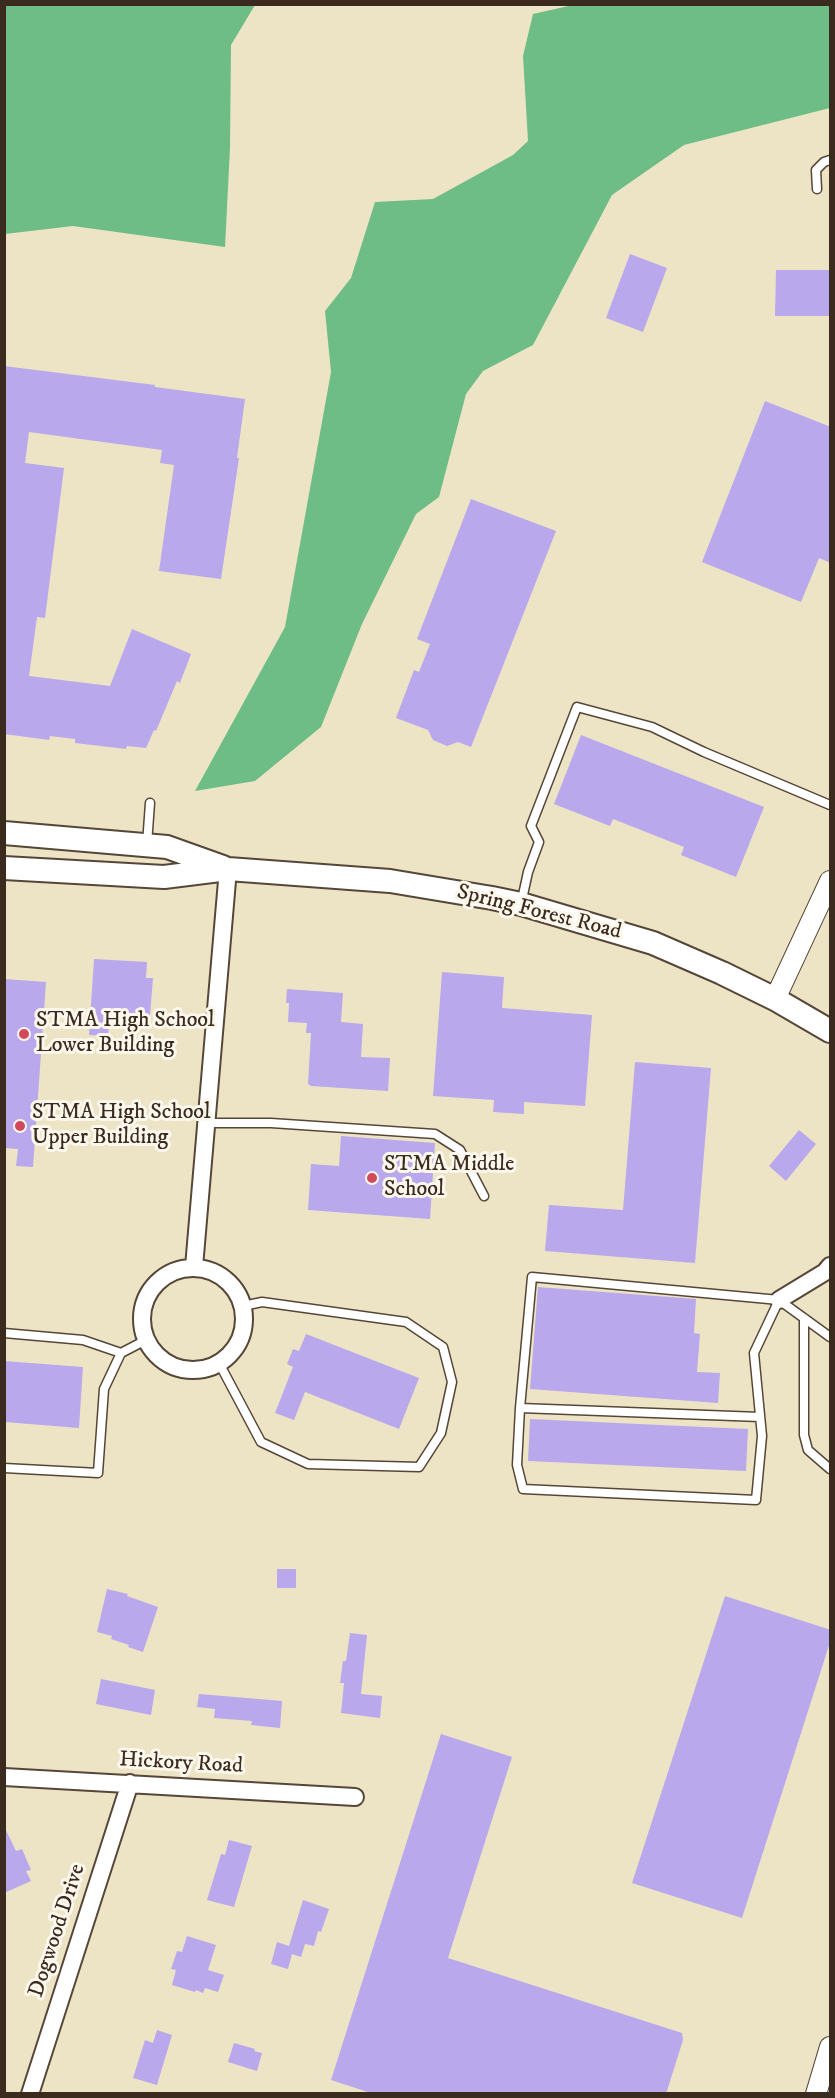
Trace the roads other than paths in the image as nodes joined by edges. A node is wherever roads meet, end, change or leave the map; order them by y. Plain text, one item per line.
1 (831, 160) edge
2 (817, 189) dead end
3 (150, 803) dead end
4 (831, 805) edge
5 (4, 833) edge
6 (147, 846) junction
7 (4, 868) edge
8 (228, 869) junction
9 (831, 881) edge
10 (521, 904) junction
11 (775, 999) junction
12 (831, 1031) edge
13 (206, 1123) junction
14 (484, 1196) dead end
15 (831, 1266) edge
16 (194, 1267) junction
17 (779, 1300) junction
18 (243, 1306) junction
19 (804, 1318) junction
20 (4, 1333) edge
21 (831, 1337) edge
22 (146, 1340) junction
23 (121, 1353) junction
24 (219, 1363) junction
25 (520, 1408) junction
26 (760, 1417) junction
27 (4, 1468) edge
28 (831, 1469) edge
29 (4, 1777) edge
30 (130, 1783) junction
31 (355, 1797) dead end
32 (830, 2052) edge
33 (30, 2094) edge
34 (816, 2094) edge

1 - 2 lane
3 - 6 lane
4 - 10 lane
5 - 6 main road, Spring Forest Road
6 - 8 main road, Spring Forest Road
7 - 8 main road, Spring Forest Road
8 - 10 main road, Spring Forest Road
8 - 13 street
9 - 11 street
10 - 11 main road, Spring Forest Road
11 - 12 main road, Spring Forest Road
13 - 14 lane
13 - 16 street
15 - 17 street
16 - 18 street
16 - 22 street
17 - 19 lane
17 - 25 lane
17 - 26 lane
18 - 24 street
18 - 24 lane
19 - 21 lane
19 - 28 lane
20 - 23 lane
22 - 23 lane
22 - 24 street
23 - 27 lane
25 - 26 lane
25 - 26 lane
29 - 30 street, Hickory Road
30 - 31 street, Hickory Road
30 - 33 street, Dogwood Drive
32 - 34 street

